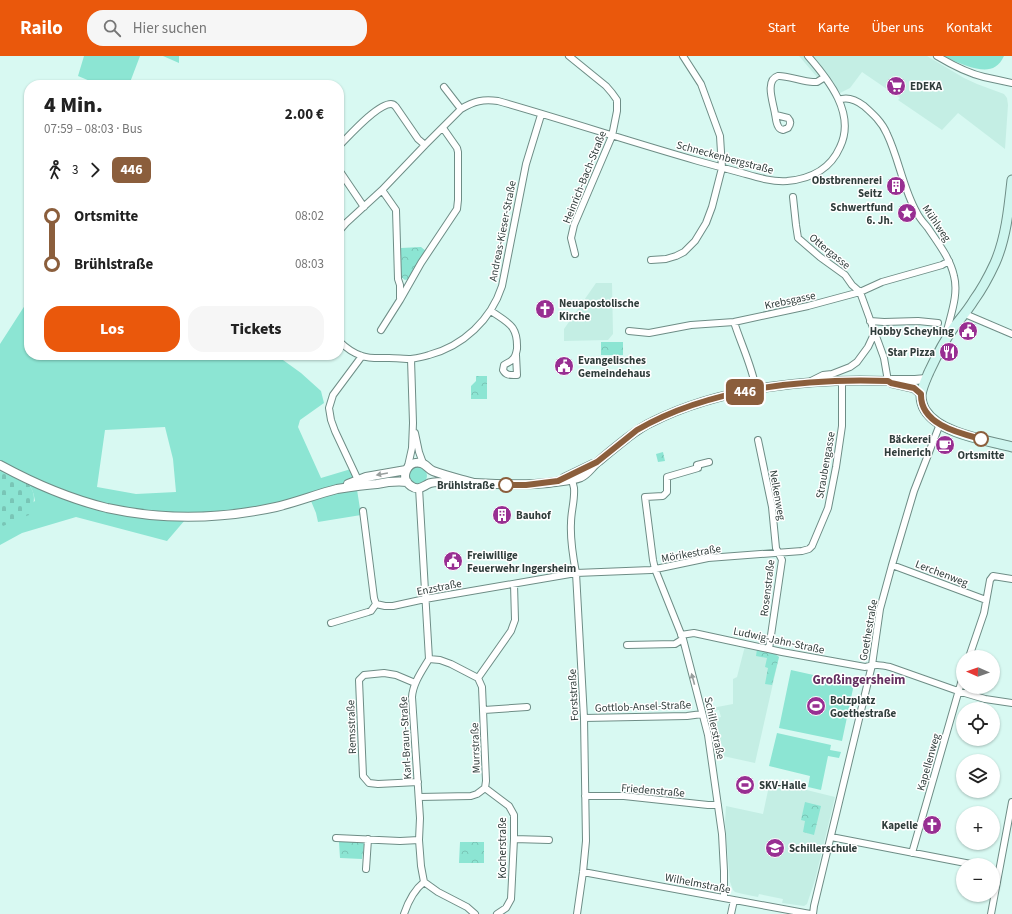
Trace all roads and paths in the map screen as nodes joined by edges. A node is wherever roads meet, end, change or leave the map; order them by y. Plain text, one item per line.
1 (569, 56) edge
2 (683, 56) edge
3 (808, 56) edge
4 (937, 56) edge
5 (824, 77) junction
6 (1012, 83) edge
7 (444, 87) dead end
8 (839, 100) junction
9 (461, 109) junction
10 (541, 115) junction
11 (776, 115) dead end
12 (443, 128) junction
13 (612, 136) junction
14 (344, 141) edge
15 (425, 145) junction
16 (722, 168) junction
17 (344, 177) edge
18 (1012, 180) edge
19 (382, 190) junction
20 (793, 197) dead end
21 (1011, 198) edge
22 (364, 207) junction
23 (344, 225) edge
24 (575, 254) dead end
25 (651, 260) dead end
26 (949, 261) junction
27 (860, 292) junction
28 (400, 300) junction
29 (491, 311) junction
30 (965, 314) junction
31 (870, 321) junction
32 (734, 322) junction
33 (938, 323) dead end
34 (381, 330) dead end
35 (629, 331) dead end
36 (875, 332) junction
37 (1012, 334) edge
38 (945, 341) junction
39 (344, 346) edge
40 (516, 355) dead end
41 (362, 356) junction
42 (411, 359) junction
43 (926, 379) junction
44 (842, 380) junction
45 (888, 381) junction
46 (810, 382) junction
47 (756, 389) junction
48 (921, 394) junction
49 (413, 424) junction
50 (940, 424) junction
51 (758, 440) dead end
52 (1012, 447) edge
53 (708, 462) dead end
54 (0, 465) edge
55 (426, 466) junction
56 (407, 468) junction
57 (572, 477) junction
58 (358, 480) junction
59 (407, 482) junction
60 (474, 482) junction
61 (428, 484) junction
62 (419, 488) junction
63 (337, 489) junction
64 (363, 511) dead end
65 (809, 549) joint
66 (780, 553) junction
67 (892, 565) junction
68 (655, 569) junction
69 (576, 573) junction
70 (1012, 579) edge
71 (514, 584) junction
72 (425, 599) junction
73 (986, 600) junction
74 (376, 604) junction
75 (331, 622) dead end
76 (682, 639) junction
77 (627, 645) dead end
78 (769, 649) junction
79 (971, 650) edge
80 (429, 659) junction
81 (872, 665) junction
82 (478, 678) junction
83 (415, 683) junction
84 (956, 690) edge
85 (958, 694) edge
86 (968, 694) edge
87 (1012, 703) edge
88 (527, 707) dead end
89 (484, 710) junction
90 (702, 714) junction
91 (584, 718) junction
92 (418, 782) junction
93 (485, 788) junction
94 (586, 796) junction
95 (419, 797) junction
96 (1012, 802) edge
97 (718, 805) junction
98 (1010, 820) edge
99 (831, 837) junction
100 (336, 838) dead end
101 (514, 839) junction
102 (368, 840) junction
103 (419, 840) junction
104 (549, 840) dead end
105 (912, 853) junction
106 (956, 861) edge
107 (366, 869) dead end
108 (1000, 870) edge
109 (584, 872) junction
110 (424, 882) junction
111 (724, 898) junction
112 (734, 900) junction
113 (994, 902) edge
114 (404, 914) edge
115 (476, 914) edge
116 (497, 914) edge
117 (577, 914) edge
118 (731, 914) edge
119 (810, 914) edge
120 (813, 914) edge
121 (992, 914) edge

1 - 13 street, Heinrich-Bach-Straße
2 - 16 street
3 - 5 street, Schneckenbergstraße
4 - 6 street
5 - 8 street, Schneckenbergstraße
5 - 11 street
7 - 9 street
8 - 16 street, Schneckenbergstraße
8 - 26 street, Mühlweg
9 - 10 street
9 - 12 street
10 - 13 street, Schneckenbergstraße
10 - 29 street, Andreas-Kieser-Straße
12 - 15 street
12 - 28 street
13 - 16 street, Schneckenbergstraße
13 - 24 street, Heinrich-Bach-Straße
14 - 15 street
15 - 19 street
16 - 25 street
17 - 22 street
18 - 21 main road
19 - 22 street
19 - 28 street
20 - 27 street, Ottergasse
21 - 30 main road
22 - 23 street
26 - 27 street, Krebsgasse
26 - 38 street, Mühlweg
27 - 31 street
27 - 32 street, Krebsgasse
28 - 34 street
29 - 40 street
29 - 42 street, Andreas-Kieser-Straße
30 - 37 street
30 - 38 main road
31 - 33 street
31 - 36 street
32 - 35 street, Krebsgasse
32 - 47 street
36 - 45 street
36 - 46 street
38 - 43 main road
39 - 41 street, Andreas-Kieser-Straße
41 - 42 street, Andreas-Kieser-Straße
41 - 58 street
42 - 49 street
43 - 45 street
43 - 48 main road
44 - 45 street
44 - 46 street
44 - 65 street, Straubengasse
45 - 48 street
46 - 47 street
47 - 57 street
48 - 50 main road
49 - 55 street
49 - 56 street
50 - 52 main road
50 - 67 street, Goethestraße
51 - 66 street, Nelkenweg
53 - 68 street, Schillerstraße
54 - 63 street
55 - 56 street
55 - 60 street
55 - 61 street
56 -> 58 street
56 - 59 street
57 - 60 street
57 - 69 street, Forststraße
58 - 63 street
59 - 62 street
59 - 63 street
60 - 61 street
61 - 62 street
62 - 72 street
64 - 74 street
65 - 66 street, Mörikestraße
66 - 68 street, Mörikestraße
66 - 78 street, Rosenstraße
67 - 73 street, Lerchenweg
67 - 81 street, Goethestraße
68 - 69 street, Mörikestraße
68 - 76 street, Schillerstraße
69 - 71 street, Enzstraße
69 - 91 street, Forststraße
70 - 73 street
71 - 72 street, Enzstraße
71 - 82 street
72 - 74 street, Enzstraße
72 - 80 street
73 - 79 street
74 - 75 street
76 - 77 street, Ludwig-Jahn-Straße
76 - 78 street, Ludwig-Jahn-Straße
90 -> 76 street, Schillerstraße
78 - 81 street, Ludwig-Jahn-Straße
80 - 82 street
80 - 83 street, Karl-Braun-Straße
81 - 84 street, Ludwig-Jahn-Straße
81 - 99 street, Goethestraße
82 - 89 street, Murrstraße
83 - 92 street, Karl-Braun-Straße
83 - 92 street, Remsstraße
85 - 105 street, Kapellenweg
86 - 87 street, Ludwig-Jahn-Straße
88 - 89 street, Murrstraße
89 - 93 street, Murrstraße
90 - 91 street, Gottlob-Ansel-Straße
90 - 97 street, Schillerstraße
91 - 94 street, Forststraße
92 - 95 street, Karl-Braun-Straße
93 - 95 street, Murrstraße
93 - 101 street, Kocherstraße
94 - 97 street, Friedenstraße
94 - 109 street, Forststraße
95 - 103 street, Karl-Braun-Straße
96 - 98 street
97 - 111 street, Schillerstraße
98 - 108 street
99 - 105 street
99 - 120 street, Goethestraße
100 - 102 street
101 - 104 street
101 - 116 street, Kocherstraße
102 - 103 street
102 - 107 street
103 - 110 street, Karl-Braun-Straße
105 - 106 street
109 - 111 street, Wilhelmstraße
109 - 117 street, Forststraße
110 - 114 street
110 - 115 street
111 - 112 street, Wilhelmstraße
112 - 118 street
112 - 119 street, Wilhelmstraße
113 - 121 street

